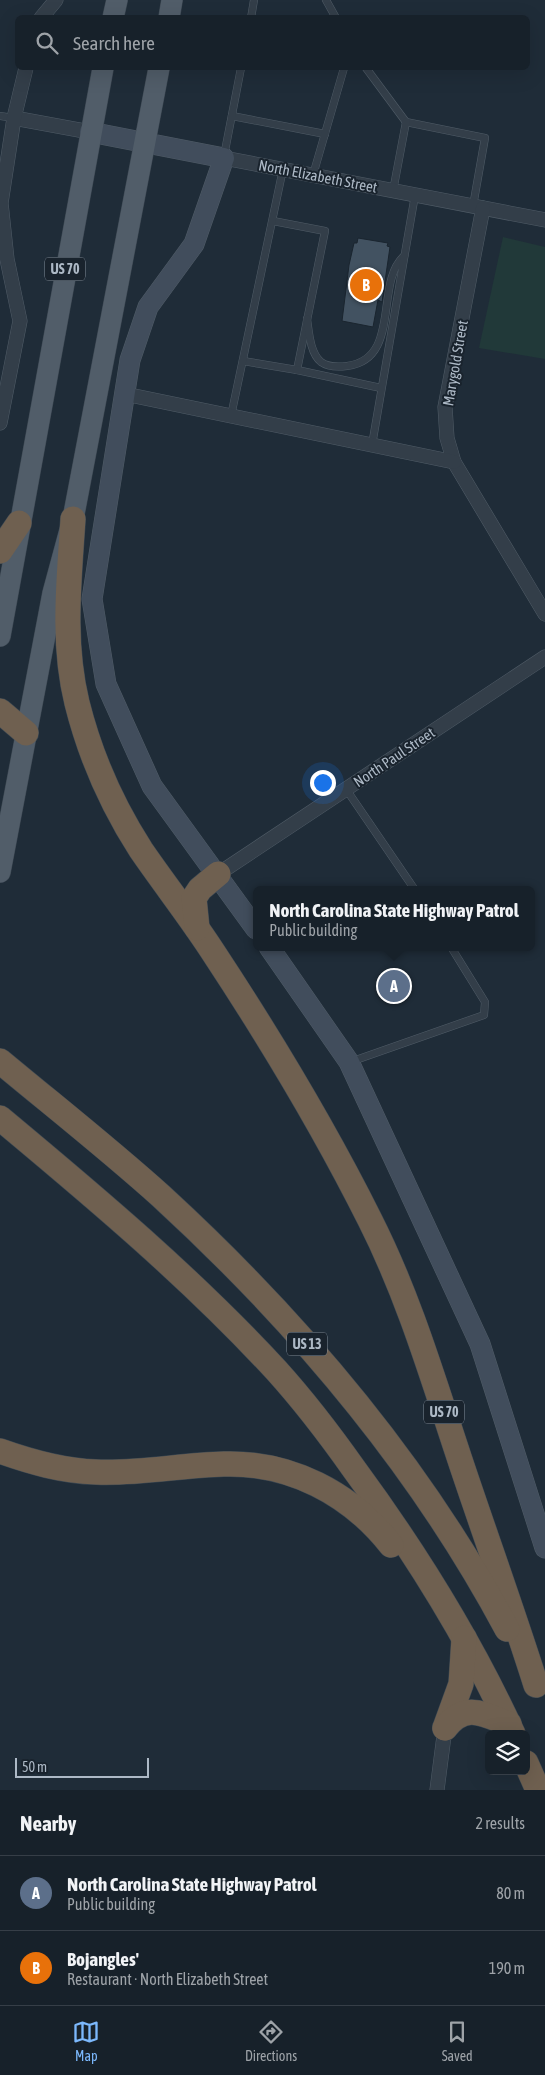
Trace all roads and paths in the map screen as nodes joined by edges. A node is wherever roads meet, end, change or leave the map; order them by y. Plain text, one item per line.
1 (56, 0) edge
2 (117, 0) edge
3 (172, 0) edge
4 (254, 0) edge
5 (326, 0) edge
6 (44, 15) edge
7 (114, 15) edge
8 (169, 15) edge
9 (252, 15) edge
10 (334, 15) edge
11 (26, 70) edge
12 (103, 70) edge
13 (159, 70) edge
14 (241, 70) edge
15 (343, 70) edge
16 (367, 70) edge
17 (0, 116) edge
18 (232, 116) junction
19 (14, 118) junction
20 (406, 122) junction
21 (90, 132) junction
22 (325, 134) junction
23 (144, 141) junction
24 (224, 158) junction
25 (283, 169) junction
26 (314, 175) junction
27 (393, 191) junction
28 (415, 195) junction
29 (478, 207) junction
30 (1, 215) edge
31 (545, 220) edge
32 (273, 221) junction
33 (404, 256) junction
34 (307, 319) junction
35 (243, 361) junction
36 (297, 370) junction
37 (381, 388) junction
38 (125, 394) junction
39 (231, 416) junction
40 (0, 423) edge
41 (372, 445) junction
42 (454, 462) junction
43 (73, 519) junction
44 (19, 523) junction
45 (0, 551) edge
46 (545, 614) edge
47 (0, 636) edge
48 (545, 657) edge
49 (0, 710) edge
50 (26, 733) junction
51 (346, 789) junction
52 (0, 872) edge
53 (218, 874) junction
54 (412, 886) edge
55 (253, 925) edge
56 (197, 928) junction
57 (272, 951) edge
58 (453, 951) edge
59 (2, 1062) edge
60 (349, 1062) junction
61 (0, 1118) edge
62 (0, 1451) edge
63 (545, 1548) edge
64 (433, 1583) junction
65 (464, 1637) junction
66 (541, 1694) edge
67 (445, 1728) junction
68 (511, 1729) edge
69 (530, 1771) edge
70 (437, 1790) edge
71 (538, 1790) edge

1 - 6 street
2 - 7 main road
3 - 8 main road
4 - 9 lane
5 - 10 lane
11 - 19 street
12 - 21 main road, US 70
13 - 23 main road
14 - 18 lane
15 - 22 lane
16 - 20 lane
17 - 19 lane
18 - 22 lane
18 - 24 lane
19 - 21 street
19 - 30 street
20 - 27 lane
20 - 29 lane
21 - 23 street, North Elizabeth Street
21 - 44 main road, US 70
22 - 26 lane
23 - 24 street, North Elizabeth Street
23 - 43 main road
24 - 25 street, North Elizabeth Street
24 - 38 street
25 - 26 street, North Elizabeth Street
25 - 32 lane
26 - 27 street, North Elizabeth Street
27 - 28 street, North Elizabeth Street
28 - 29 street, North Elizabeth Street
28 - 33 lane
29 - 31 street, North Elizabeth Street
29 - 42 street, Marygold Street
30 - 40 street
32 - 34 lane
32 - 35 lane
33 - 34 lane
33 - 37 lane
34 - 36 lane
35 - 36 lane
35 - 39 lane
36 - 37 lane
37 - 41 lane
38 - 39 street
38 - 53 street
39 - 41 street
41 - 42 street
42 - 46 street, Marygold Street
43 - 50 main road
43 - 56 highway
44 - 45 highway
44 - 47 main road, US 70
48 - 51 street, North Paul Street
49 - 50 highway
50 - 52 main road
51 - 53 street, North Paul Street
51 - 54 lane
53 - 55 street
53 - 56 highway
56 - 66 highway, US 70
57 - 60 street
58 - 60 lane
59 - 66 highway, US 13
60 - 63 street
61 - 64 highway, US 13
62 - 64 highway
64 - 65 highway, US 13
65 - 67 highway
65 - 68 highway, US 13
67 - 68 highway
67 - 70 street
69 - 71 highway

